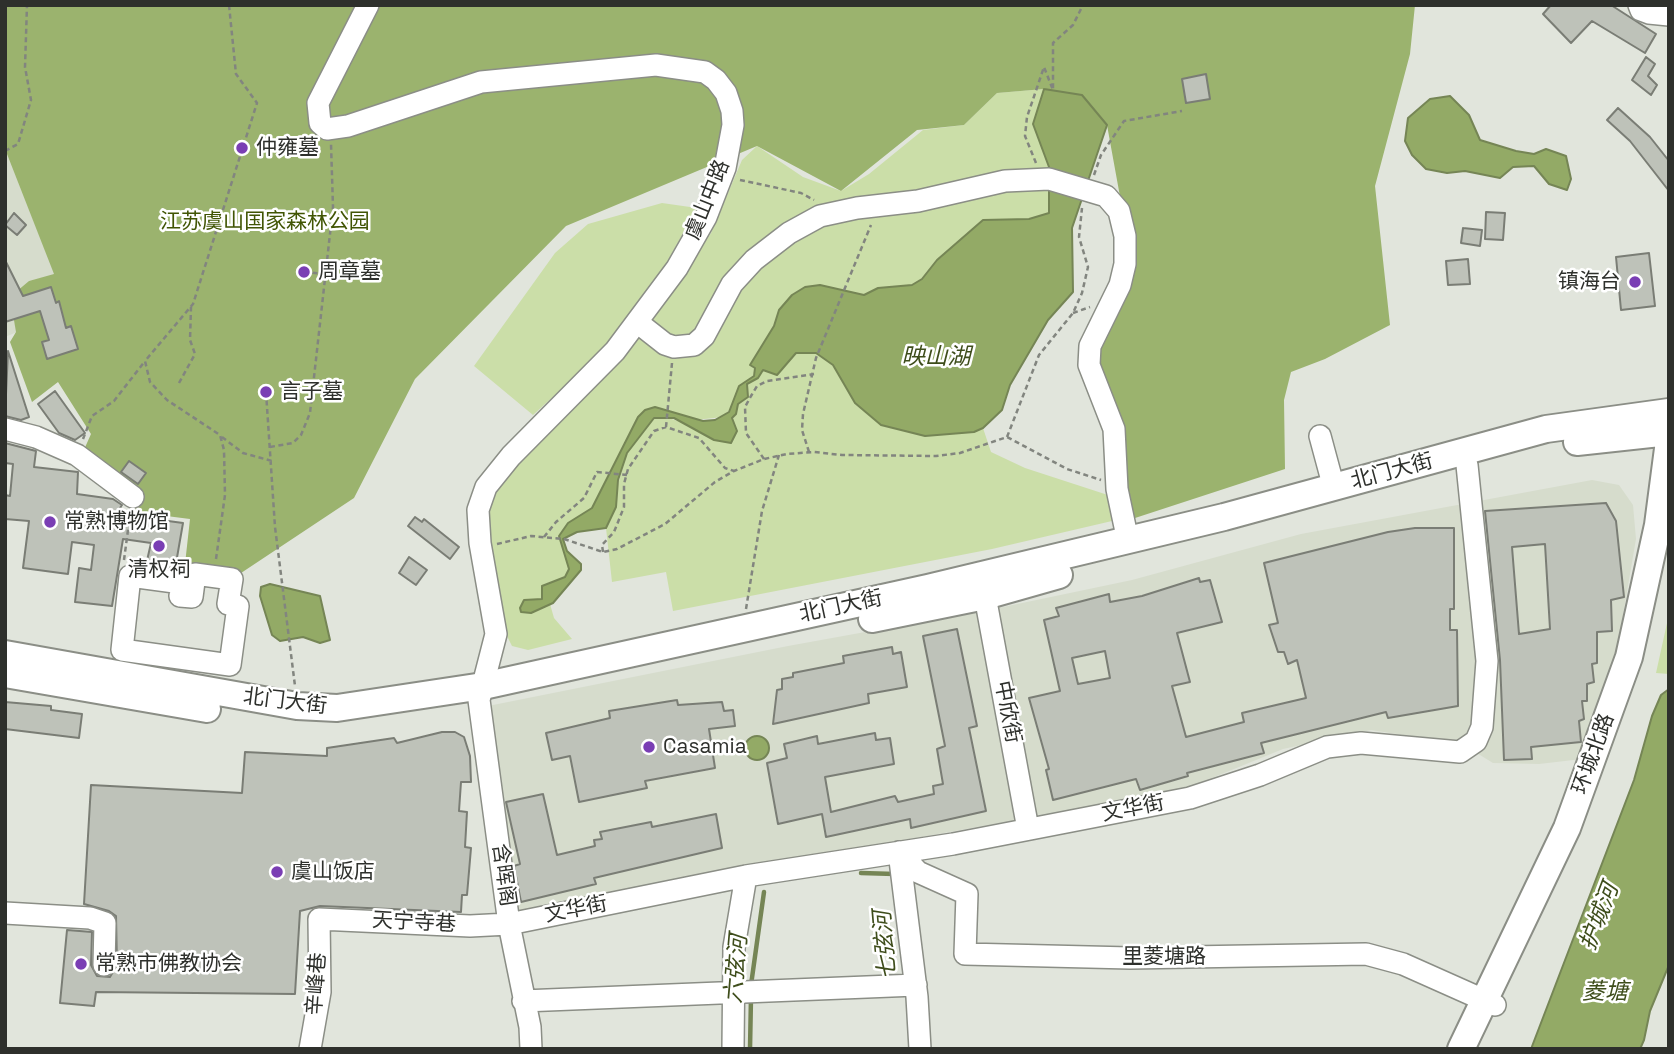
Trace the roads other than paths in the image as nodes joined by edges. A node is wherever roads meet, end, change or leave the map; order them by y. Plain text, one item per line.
1 (368, 5) edge
2 (1639, 5) edge
3 (1669, 15) edge
4 (637, 322) junction
5 (1669, 412) edge
6 (5, 429) edge
7 (1669, 432) edge
8 (1320, 436) dead end
9 (1669, 441) edge
10 (1467, 465) junction
11 (1334, 488) junction
12 (133, 497) road end
13 (1669, 536) edge
14 (1128, 541) junction
15 (214, 576) joint
16 (985, 596) junction
17 (5, 654) edge
18 (5, 674) edge
19 (481, 693) junction
20 (1028, 829) junction
21 (899, 852) junction
22 (746, 876) junction
23 (5, 913) edge
24 (319, 919) joint
25 (509, 923) junction
26 (104, 965) dead end
27 (907, 986) junction
28 (746, 992) junction
29 (523, 1001) junction
30 (1490, 1003) junction
31 (310, 1049) edge
32 (531, 1049) edge
33 (733, 1049) edge
34 (920, 1049) edge
35 (1461, 1049) edge
36 (1472, 1049) edge

1 - 4 street, 虞山中路
2 - 3 street
4 - 14 street
4 - 19 street, 虞山中路
5 - 11 main road, 北门大街
6 - 12 street
7 - 10 main road, 北门大街
8 - 11 street
9 - 30 main road, 环城北路
10 - 16 main road, 北门大街
10 - 20 street, 文华街
11 - 14 main road, 北门大街
13 - 30 main road, 环城北路
14 - 19 main road, 北门大街
15 - 15 street
16 - 19 main road, 北门大街
16 - 20 street, 中欣街
17 - 19 main road, 北门大街
18 - 19 main road, 北门大街
19 - 25 street, 含晖阁
20 - 21 street, 文华街
21 - 22 street, 文华街
21 - 27 street
21 - 30 street, 里菱塘路
22 - 25 street, 文华街
22 - 28 street
23 - 26 street
24 - 25 street, 天宁寺巷
24 - 31 street, 辛峰巷
25 - 29 street, 含晖阁
27 - 28 street
27 - 34 street
28 - 29 street
28 - 33 street
29 - 32 street, 含晖阁
30 - 35 main road, 环城北路
30 - 36 main road, 环城北路

